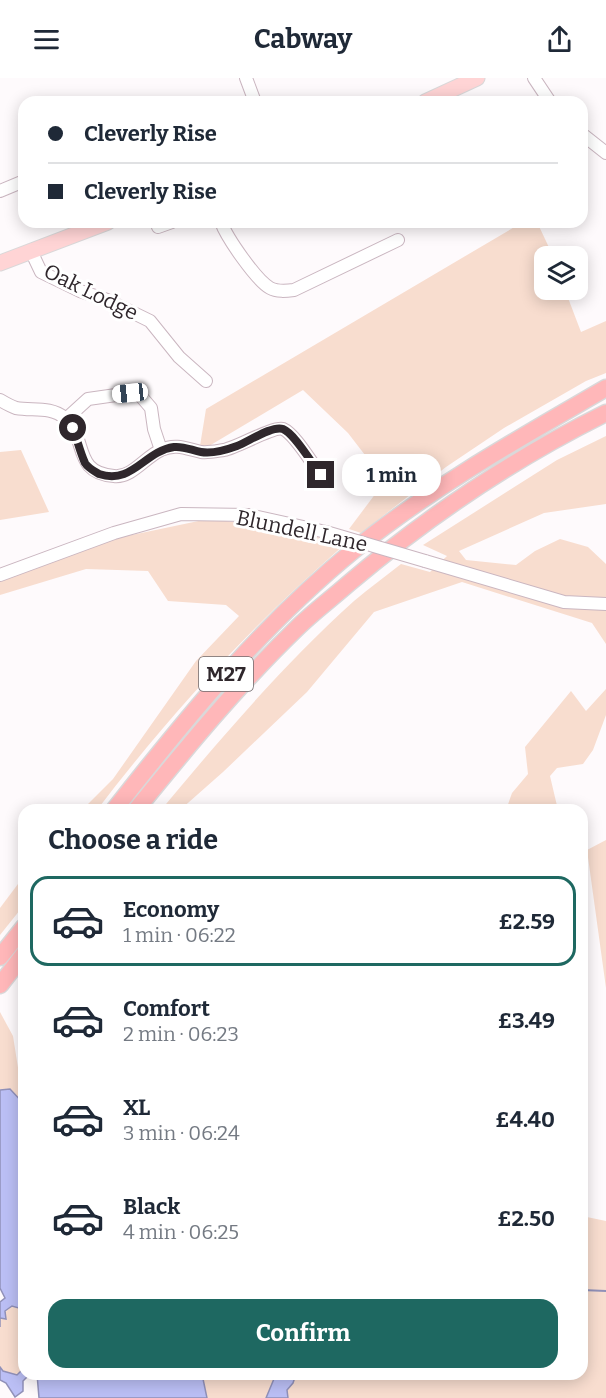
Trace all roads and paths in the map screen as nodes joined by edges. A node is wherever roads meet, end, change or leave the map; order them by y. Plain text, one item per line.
1 (246, 78) edge
2 (477, 78) edge
3 (534, 78) edge
4 (253, 96) edge
5 (438, 96) edge
6 (546, 96) edge
7 (588, 139) edge
8 (606, 153) edge
9 (18, 184) edge
10 (0, 191) edge
11 (92, 228) edge
12 (225, 228) edge
13 (398, 240) dead end
14 (31, 251) junction
15 (0, 262) edge
16 (206, 381) dead end
17 (606, 388) edge
18 (0, 400) edge
19 (606, 414) edge
20 (66, 419) junction
21 (161, 450) junction
22 (321, 475) dead end
23 (0, 575) edge
24 (606, 604) edge
25 (119, 804) edge
26 (141, 804) edge
27 (18, 934) edge
28 (0, 957) edge
29 (18, 962) edge
30 (1, 984) edge

1 - 4 street
2 - 5 main road
3 - 6 street
7 - 8 street
9 - 10 street
11 - 14 main road
12 - 13 street
14 - 15 main road
14 - 16 street, Oak Lodge
17 - 25 highway, M27
18 - 20 street
19 - 26 highway, M27
20 - 21 street
20 - 21 street
21 - 22 street
23 - 24 street, Blundell Lane, bridge
27 - 28 highway
29 - 30 highway

